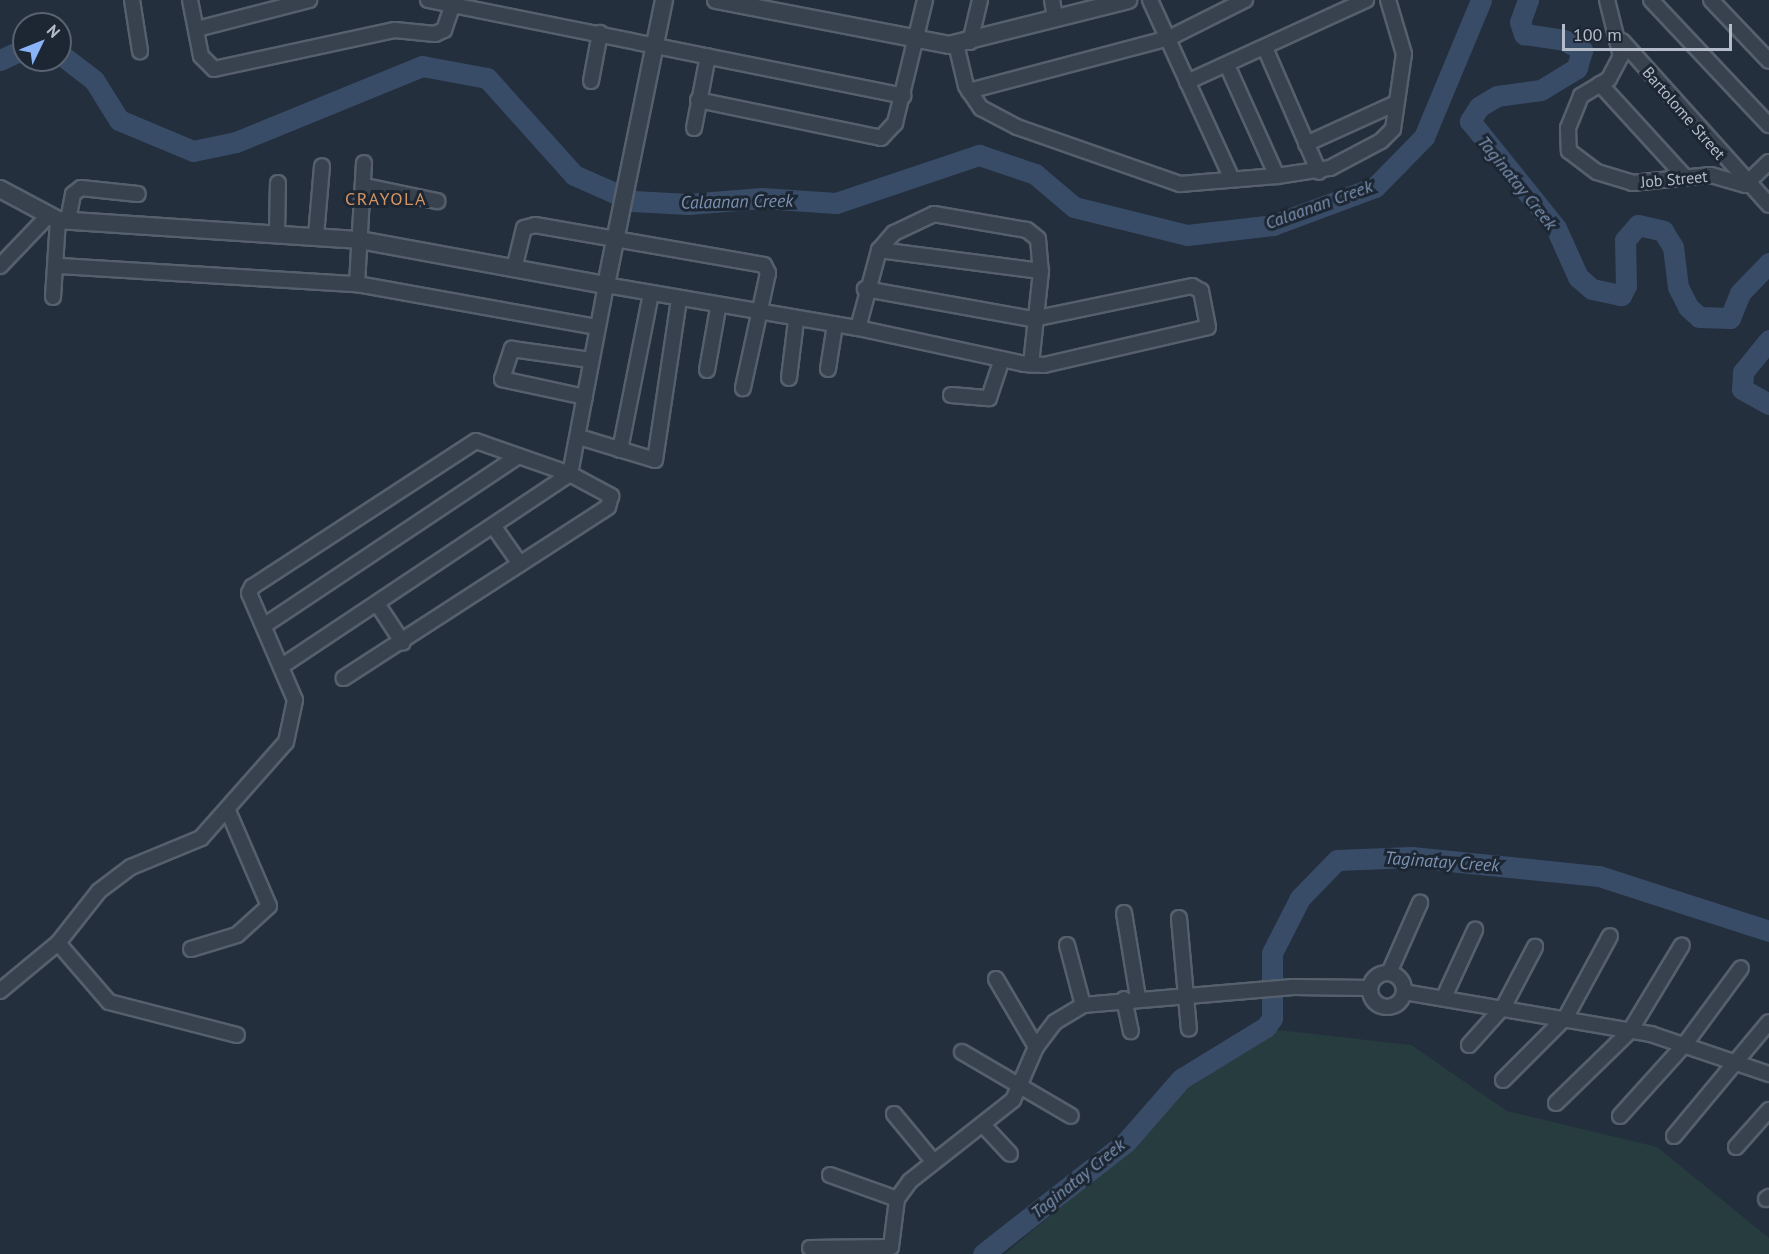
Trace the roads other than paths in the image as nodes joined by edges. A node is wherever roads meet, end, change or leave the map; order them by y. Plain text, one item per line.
1 (132, 0) edge
2 (190, 0) edge
3 (309, 0) edge
4 (428, 0) edge
5 (664, 0) edge
6 (716, 0) edge
7 (925, 0) edge
8 (980, 0) edge
9 (1128, 0) edge
10 (1150, 0) edge
11 (1245, 0) edge
12 (1366, 0) edge
13 (1388, 0) edge
14 (1607, 0) edge
15 (1651, 0) edge
16 (1711, 0) edge
17 (454, 3) edge
18 (1054, 8) edge
19 (197, 29) junction
20 (600, 33) junction
21 (1169, 38) junction
22 (915, 41) junction
23 (1622, 42) junction
24 (654, 43) junction
25 (963, 43) junction
26 (1265, 48) junction
27 (140, 51) dead end
28 (708, 56) junction
29 (1769, 61) edge
30 (1227, 65) junction
31 (591, 81) dead end
32 (1187, 81) junction
33 (1600, 84) junction
34 (969, 91) junction
35 (903, 96) junction
36 (698, 100) junction
37 (1394, 104) junction
38 (1769, 125) edge
39 (694, 128) dead end
40 (1306, 144) junction
41 (1769, 162) edge
42 (364, 163) dead end
43 (322, 166) dead end
44 (1318, 172) junction
45 (1278, 176) junction
46 (1684, 176) junction
47 (1231, 177) junction
48 (278, 183) dead end
49 (1746, 184) junction
50 (364, 186) junction
51 (0, 189) edge
52 (138, 194) dead end
53 (437, 201) dead end
54 (1769, 205) edge
55 (58, 219) junction
56 (614, 232) junction
57 (277, 233) junction
58 (316, 236) junction
59 (360, 240) junction
60 (879, 250) junction
61 (0, 266) edge
62 (59, 266) junction
63 (514, 269) junction
64 (1041, 270) junction
65 (357, 284) junction
66 (606, 285) junction
67 (866, 289) junction
68 (651, 293) junction
69 (53, 297) dead end
70 (679, 299) junction
71 (718, 308) junction
72 (756, 313) junction
73 (1032, 318) junction
74 (796, 321) junction
75 (835, 326) junction
76 (597, 327) junction
77 (858, 328) junction
78 (1002, 359) junction
79 (590, 360) junction
80 (1031, 364) junction
81 (828, 369) dead end
82 (707, 370) dead end
83 (789, 378) dead end
84 (743, 388) dead end
85 (951, 395) dead end
86 (585, 398) junction
87 (579, 437) junction
88 (620, 450) junction
89 (518, 456) junction
90 (570, 474) junction
91 (494, 527) junction
92 (520, 564) junction
93 (378, 605) junction
94 (265, 625) junction
95 (403, 643) junction
96 (282, 666) junction
97 (344, 678) dead end
98 (228, 811) junction
99 (1420, 903) dead end
100 (1124, 913) dead end
101 (1179, 918) dead end
102 (1475, 930) dead end
103 (1610, 936) dead end
104 (58, 943) junction
105 (1067, 945) dead end
106 (1682, 945) dead end
107 (1534, 947) dead end
108 (191, 949) dead end
109 (1741, 968) dead end
110 (1389, 973) junction
111 (996, 979) dead end
112 (1370, 988) junction
113 (0, 991) edge
114 (1404, 992) junction
115 (1445, 995) junction
116 (1190, 997) junction
117 (1138, 998) junction
118 (1124, 999) junction
119 (1083, 1005) junction
120 (1504, 1006) junction
121 (1566, 1017) junction
122 (1769, 1022) edge
123 (1189, 1029) dead end
124 (1131, 1031) dead end
125 (1629, 1031) junction
126 (237, 1035) dead end
127 (1685, 1044) junction
128 (1469, 1045) dead end
129 (1036, 1047) junction
130 (962, 1052) dead end
131 (1740, 1062) junction
132 (1769, 1074) edge
133 (1503, 1080) dead end
134 (1020, 1089) junction
135 (1556, 1103) dead end
136 (1769, 1110) edge
137 (894, 1114) dead end
138 (1071, 1116) dead end
139 (1620, 1116) dead end
140 (984, 1126) junction
141 (1674, 1136) dead end
142 (1736, 1147) dead end
143 (1010, 1155) dead end
144 (933, 1161) junction
145 (830, 1175) dead end
146 (897, 1199) junction
147 (810, 1248) dead end

1 - 27 street
2 - 19 street
3 - 19 street
4 - 17 street
5 - 24 street
6 - 22 street
7 - 22 street
8 - 25 street
9 - 18 street
10 - 21 street
11 - 21 street
12 - 26 street
13 - 37 street
14 - 23 street
15 - 38 street
16 - 29 street
17 - 19 street
17 - 20 street
18 - 25 street
20 - 24 street
20 - 31 street
21 - 32 street
21 - 34 street
22 - 25 street
22 - 35 street
23 - 33 street, Job Street
23 - 49 street, Bartolome Street
24 - 28 street
24 - 56 street
25 - 34 street
26 - 30 street
26 - 40 street
28 - 35 street
28 - 36 street
30 - 32 street
30 - 45 street
32 - 47 street
33 - 46 street
33 - 46 street, Job Street
34 - 47 street
35 - 36 street
36 - 39 street
37 - 40 street
37 - 44 street
40 - 44 street
41 - 49 street
42 - 50 street
43 - 58 street
44 - 45 street
45 - 47 street
46 - 49 street, Job Street
48 - 57 street
49 - 54 street, Bartolome Street
50 - 53 street
50 - 59 street
51 - 55 street
52 - 55 street
55 - 57 street
55 - 61 street
55 - 62 street
56 - 63 street
56 - 66 street
56 - 72 street
57 - 58 street
58 - 59 street
59 - 63 street
59 - 65 street
60 - 64 street
60 - 64 street
60 - 67 street
62 - 65 street
62 - 69 street
63 - 66 street
64 - 73 street
65 - 76 street
66 - 68 street
66 - 76 street
67 - 73 street
67 - 77 street
68 - 70 street
68 - 88 street
70 - 71 street
70 - 88 street
71 - 72 street
71 - 82 street
72 - 74 street
72 - 84 street
73 - 80 street
73 - 80 street
74 - 75 street
74 - 83 street
75 - 77 street
75 - 81 street
76 - 79 street
77 - 78 street
78 - 80 street
78 - 85 street
79 - 86 street
79 - 86 street
86 - 87 street
87 - 88 street
87 - 90 street
89 - 90 street
89 - 94 street
89 - 94 street
90 - 91 street
90 - 92 street
91 - 92 street
91 - 93 street
92 - 95 street
93 - 95 street
93 - 96 street
94 - 96 street
95 - 97 street
96 - 98 street
98 - 104 street
98 - 108 street
99 - 110 street
100 - 117 street
101 - 116 street
102 - 115 street
103 - 121 street
104 - 113 street
104 - 126 street
105 - 119 street
106 - 125 street
107 - 120 street
109 - 127 street
110 - 112 street
110 - 114 street
111 - 129 street
112 - 114 street
112 - 116 street
114 - 115 street
115 - 120 street
116 - 117 street
116 - 123 street
117 - 118 street
118 - 119 street
118 - 124 street
119 - 129 street
120 - 121 street
120 - 128 street
121 - 125 street
121 - 133 street
122 - 131 street
125 - 127 street
125 - 135 street
127 - 131 street
127 - 139 street
129 - 134 street
130 - 134 street
131 - 132 street
131 - 141 street
134 - 138 street
134 - 140 street
136 - 142 street
137 - 144 street
140 - 143 street
140 - 144 street
144 - 146 street
145 - 146 street
146 - 147 street

